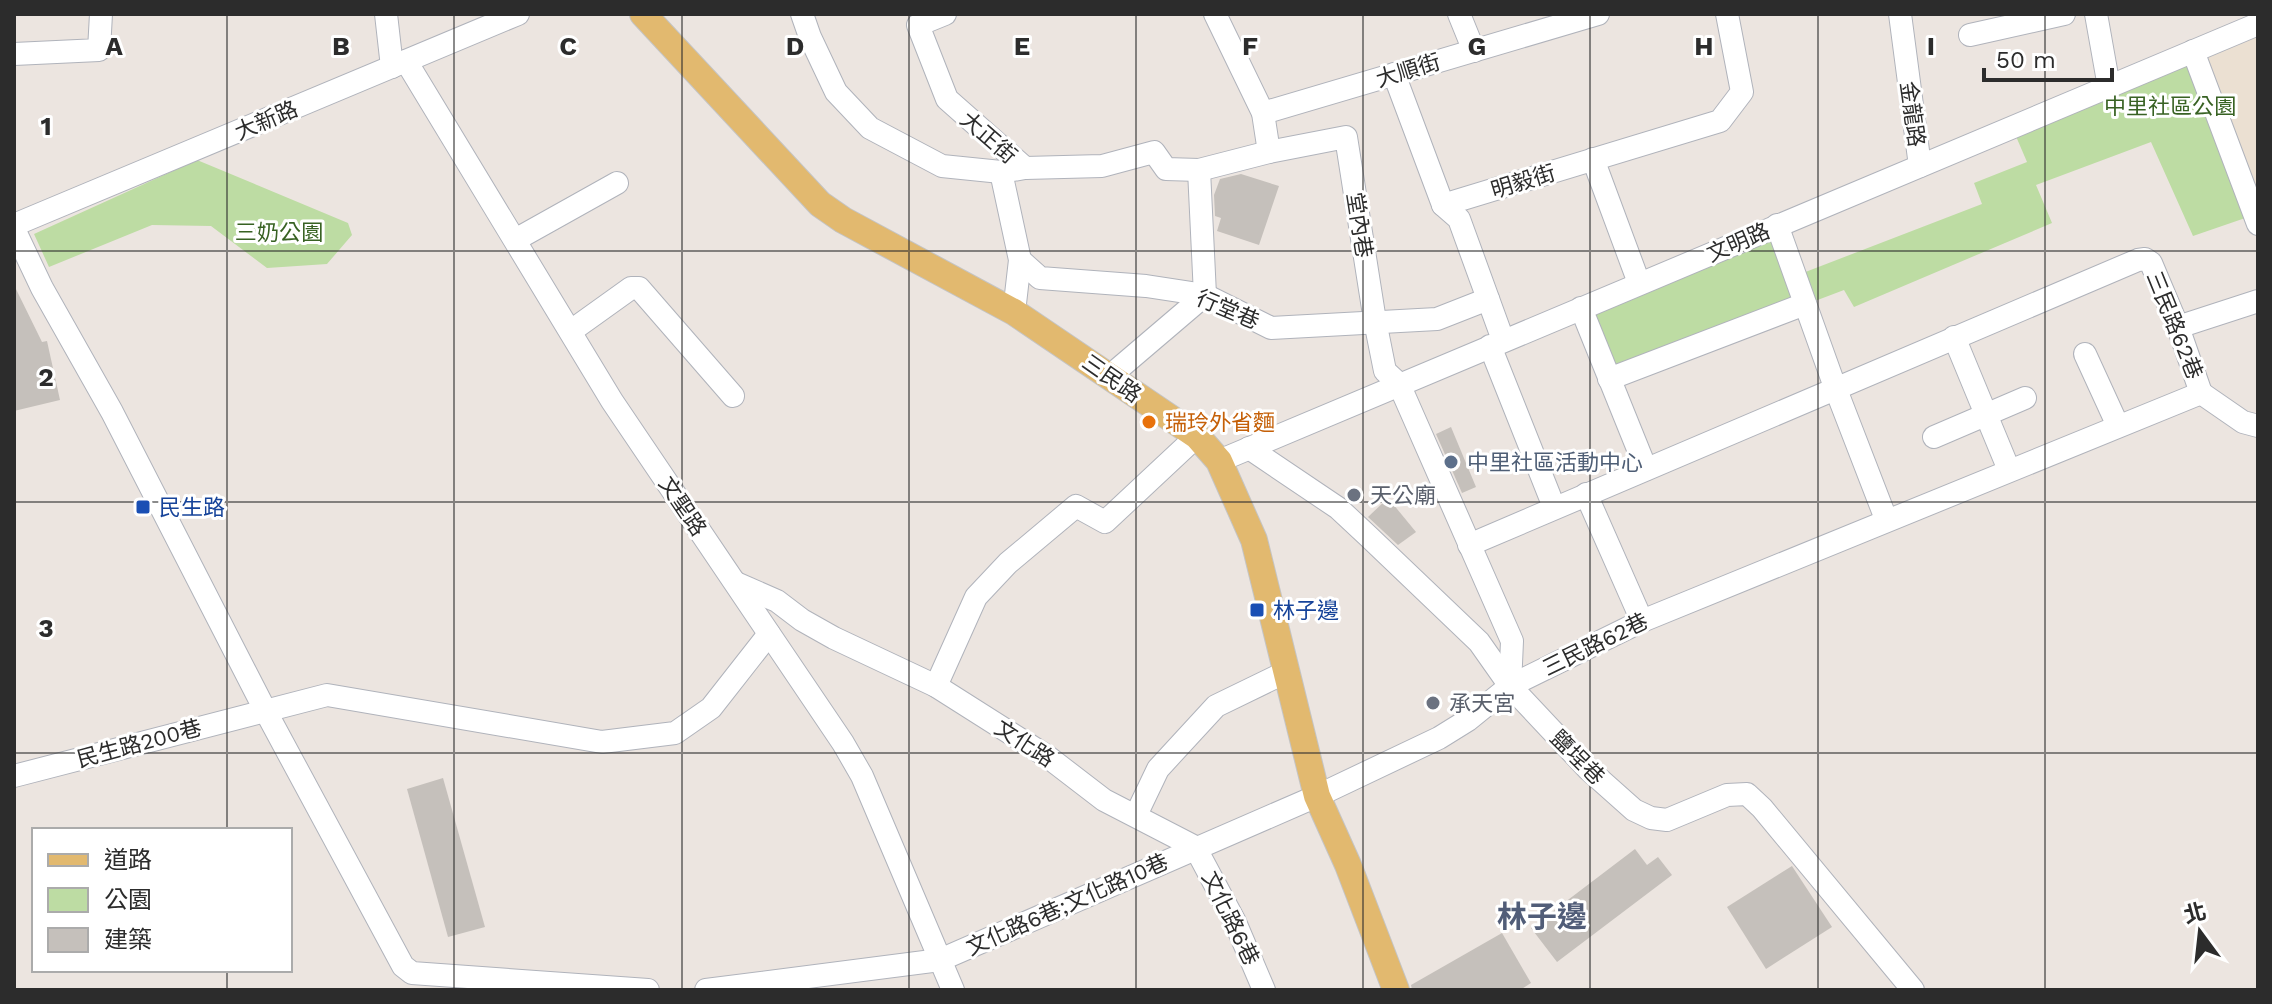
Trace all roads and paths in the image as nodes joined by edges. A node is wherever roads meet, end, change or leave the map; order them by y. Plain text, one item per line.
1 (101, 14) edge
2 (386, 14) edge
3 (518, 14) edge
4 (643, 14) edge
5 (802, 14) edge
6 (945, 14) edge
7 (1215, 14) edge
8 (1459, 14) edge
9 (1598, 14) edge
10 (1727, 14) edge
11 (1900, 14) edge
12 (2064, 14) edge
13 (2096, 14) edge
14 (2258, 24) edge
15 (1970, 35) dead end
16 (1474, 51) junction
17 (2193, 51) junction
18 (14, 54) edge
19 (399, 64) junction
20 (1394, 74) junction
21 (2109, 87) junction
22 (1263, 113) junction
23 (1269, 152) junction
24 (1593, 159) junction
25 (1920, 166) junction
26 (1025, 168) junction
27 (1199, 170) junction
28 (1001, 172) junction
29 (617, 183) dead end
30 (1443, 205) junction
31 (2258, 224) edge
32 (1777, 225) junction
33 (14, 227) edge
34 (515, 240) junction
35 (1020, 260) junction
36 (1639, 283) junction
37 (1205, 295) junction
38 (1488, 299) junction
39 (2258, 301) edge
40 (1805, 304) junction
41 (1581, 308) junction
42 (1014, 312) junction
43 (1375, 321) junction
44 (2178, 327) junction
45 (571, 331) junction
46 (1954, 337) junction
47 (1496, 343) junction
48 (2085, 354) dead end
49 (1110, 376) junction
50 (1609, 379) junction
51 (1399, 384) junction
52 (1835, 387) junction
53 (2201, 393) junction
54 (733, 396) dead end
55 (2025, 398) dead end
56 (1986, 416) junction
57 (2118, 426) junction
58 (2258, 426) edge
59 (1197, 436) junction
60 (1934, 437) dead end
61 (1249, 448) junction
62 (1219, 461) junction
63 (1646, 469) junction
64 (2009, 470) junction
65 (1586, 494) junction
66 (1554, 507) junction
67 (1886, 519) junction
68 (1469, 545) junction
69 (735, 583) junction
70 (1642, 621) junction
71 (769, 634) junction
72 (1286, 672) junction
73 (936, 686) junction
74 (1510, 686) junction
75 (265, 710) junction
76 (14, 776) edge
77 (1317, 796) junction
78 (1136, 815) junction
79 (1195, 847) junction
80 (940, 960) junction
81 (648, 990) edge
82 (706, 990) edge
83 (953, 990) edge
84 (1264, 990) edge
85 (1396, 990) edge
86 (1913, 990) edge

1 - 18 street
2 - 19 street
3 - 19 street, 大新路
4 - 42 main road, 三民路
5 - 28 street
6 - 26 street, 大正街
7 - 22 street
8 - 16 street
9 - 16 street, 大順街
10 - 24 street, 明毅街
11 - 25 street, 金龍路
12 - 15 street
13 - 21 street
14 - 17 street, 文明路
16 - 20 street, 大順街
17 - 21 street, 文明路
17 - 31 street
19 - 33 street, 大新路
19 - 34 street, 文聖路
20 - 22 street, 大順街
20 - 30 street
21 - 25 street, 文明路
22 - 23 street
23 - 27 street
23 - 43 street, 堂內巷
24 - 30 street, 明毅街
24 - 36 street
25 - 32 street, 文明路
26 - 27 street
26 - 28 street, 大正街
27 - 37 street
28 - 35 street, 大正街
29 - 34 street
30 - 38 street
32 - 36 street, 文明路
32 - 40 street
33 - 75 street
34 - 45 street, 文聖路
35 - 37 street, 行堂巷
35 - 42 street, 大正街
36 - 41 street, 文明路
37 - 43 street, 行堂巷
37 - 49 street
38 - 43 street, 行堂巷
38 - 47 street
39 - 44 street
40 - 50 street
40 - 52 street
41 - 47 street, 文明路
41 - 50 street
42 - 49 main road, 三民路
43 - 51 street, 堂內巷
44 - 46 street, 三民路62巷
44 - 53 street, 三民路62巷
45 - 54 street
45 - 69 street, 文聖路
46 - 52 street, 三民路62巷
46 - 56 street
47 - 51 street, 文明路
47 - 66 street
48 - 57 street
49 - 59 main road, 三民路
50 - 63 street
51 - 61 street, 文明路
51 - 68 street, 堂內巷
52 - 63 street, 三民路62巷
52 - 67 street
53 - 57 street, 三民路62巷
53 - 58 street
55 - 56 street
56 - 60 street
56 - 64 street
57 - 64 street, 三民路62巷
59 - 62 main road, 三民路
59 - 73 street
61 - 62 street, 文明路
61 - 74 street, 鹽埕巷
62 - 72 main road, 三民路
63 - 65 street, 三民路62巷
64 - 67 street, 三民路62巷
65 - 66 street, 三民路62巷
65 - 70 street
66 - 68 street, 三民路62巷
67 - 70 street, 三民路62巷
68 - 74 street, 堂內巷
69 - 71 street, 文聖路
69 - 73 street, 文化路
70 - 74 street, 三民路62巷
71 - 75 street, 民生路200巷
71 - 80 street, 文聖路
72 - 77 main road, 三民路
72 - 78 street
73 - 78 street, 文化路
74 - 77 street, 三民路62巷
74 - 86 street, 鹽埕巷
75 - 76 street, 民生路200巷
75 - 81 street
77 - 79 street
77 - 85 main road, 三民路
78 - 79 street, 文化路
79 - 80 street, 文化路6巷;文化路10巷
79 - 84 street, 文化路6巷
80 - 82 street
80 - 83 street

